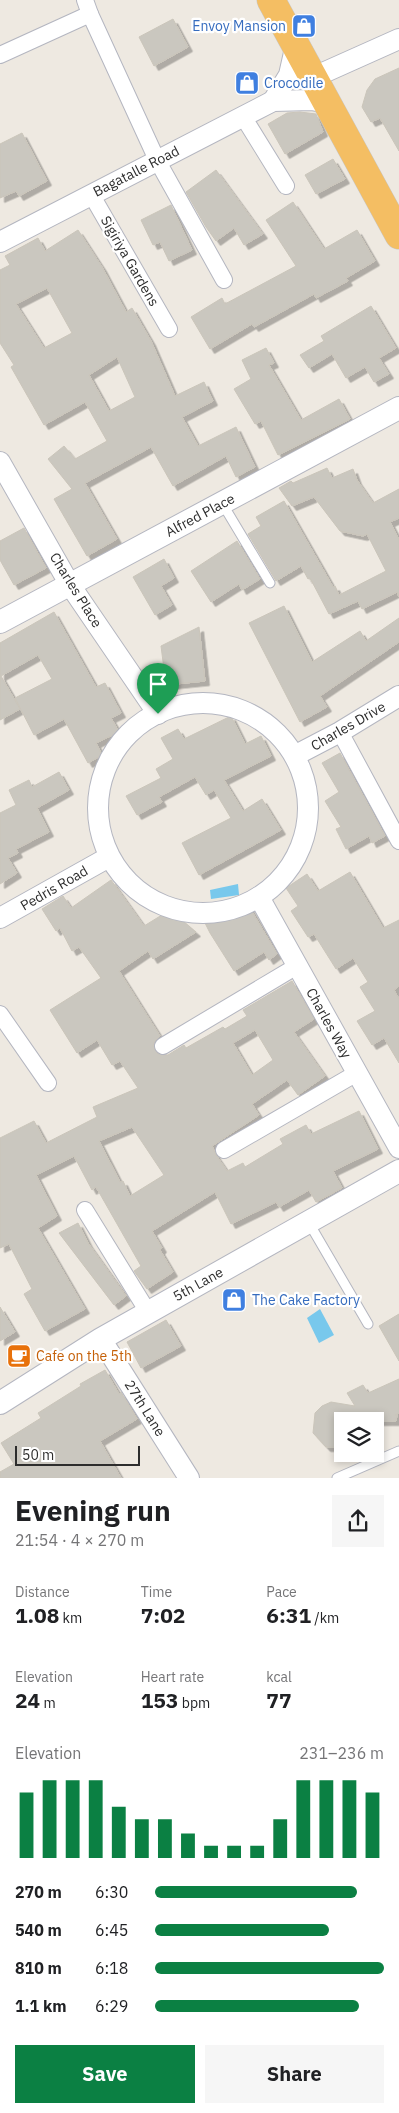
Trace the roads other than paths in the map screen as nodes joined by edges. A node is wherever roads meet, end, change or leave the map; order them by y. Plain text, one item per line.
1 (271, 0) edge
2 (88, 7) edge
3 (399, 40) edge
4 (296, 44) junction
5 (0, 55) edge
6 (314, 77) junction
7 (273, 101) junction
8 (328, 103) junction
9 (244, 118) junction
10 (157, 160) junction
11 (286, 186) dead end
12 (91, 194) junction
13 (399, 235) edge
14 (0, 242) edge
15 (224, 280) dead end
16 (169, 329) dead end
17 (399, 408) edge
18 (0, 462) edge
19 (222, 503) junction
20 (270, 582) dead end
21 (70, 585) junction
22 (0, 622) edge
23 (399, 696) edge
24 (158, 714) junction
25 (340, 732) junction
26 (296, 755) junction
27 (399, 841) edge
28 (109, 857) junction
29 (259, 897) junction
30 (0, 918) edge
31 (297, 966) junction
32 (0, 1014) edge
33 (163, 1046) dead end
34 (357, 1073) junction
35 (48, 1083) dead end
36 (399, 1148) edge
37 (224, 1150) dead end
38 (399, 1171) edge
39 (85, 1210) dead end
40 (309, 1222) junction
41 (148, 1312) junction
42 (368, 1324) dead end
43 (101, 1338) junction
44 (0, 1403) edge
45 (399, 1451) edge
46 (189, 1478) edge
47 (337, 1478) edge

1 - 4 highway
2 - 5 street
2 - 10 street
3 - 6 street
4 - 6 highway
4 - 7 street, Bagatalle Road
6 - 8 highway
7 - 8 street, Bagatalle Road
7 - 9 street, Bagatalle Road
8 - 13 highway
9 - 10 street, Bagatalle Road
9 - 11 street
10 - 12 street, Bagatalle Road
10 - 15 street
12 - 14 street, Bagatalle Road
12 - 16 street, Sigiriya Gardens
17 - 19 main road, Alfred Place
18 - 21 street, Charles Place
19 - 20 lane
19 - 21 main road, Alfred Place
21 - 22 main road, Alfred Place
21 - 24 street, Charles Place
23 - 25 street, Charles Drive
24 - 26 street
24 - 28 street
25 - 26 street, Charles Drive
25 - 27 street
26 - 29 street
28 - 29 street
28 - 30 street, Pedris Road
29 - 31 street, Charles Way
31 - 33 street
31 - 34 street, Charles Way
32 - 35 street
34 - 36 street, Charles Way
34 - 37 street
38 - 40 main road, 5th Lane
39 - 41 street
40 - 41 main road, 5th Lane
40 - 42 lane
41 - 43 main road, 5th Lane
43 - 44 main road, 5th Lane
43 - 46 street, 27th Lane
45 - 47 lane

